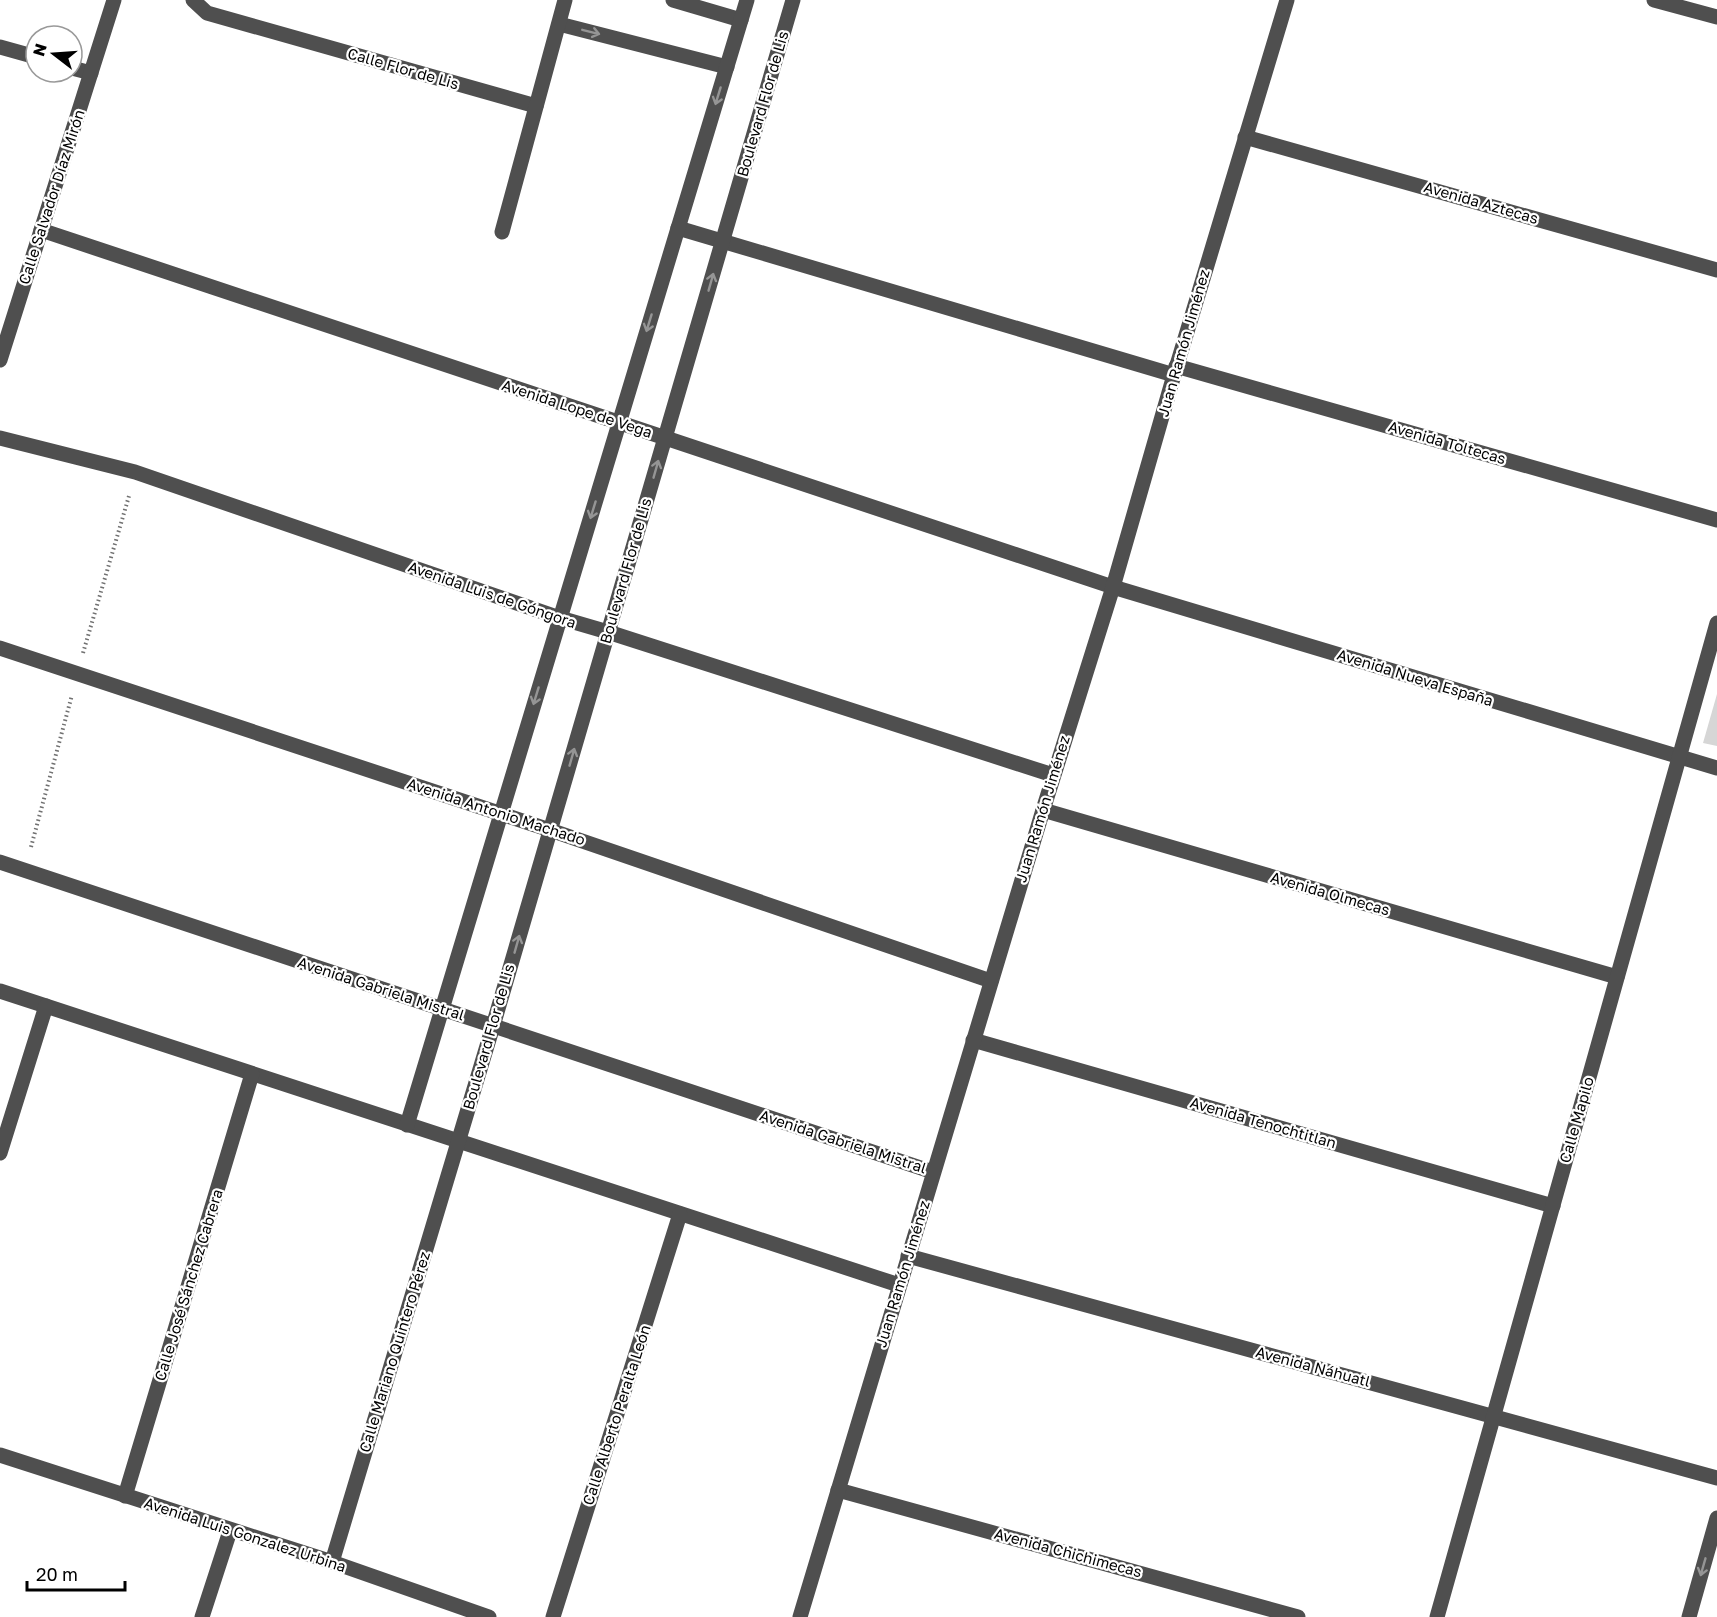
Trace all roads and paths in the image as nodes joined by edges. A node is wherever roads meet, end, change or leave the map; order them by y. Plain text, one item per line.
1 (114, 0) edge
2 (193, 0) edge
3 (566, 0) edge
4 (673, 0) edge
5 (747, 0) edge
6 (794, 0) edge
7 (1287, 0) edge
8 (1654, 0) edge
9 (1688, 4) edge
10 (1717, 17) edge
11 (741, 20) junction
12 (559, 24) junction
13 (0, 47) edge
14 (24, 54) edge
15 (727, 67) junction
16 (84, 71) edge
17 (91, 73) junction
18 (536, 106) junction
19 (1245, 137) junction
20 (678, 228) junction
21 (41, 230) junction
22 (502, 232) dead end
23 (722, 242) junction
24 (1717, 270) edge
25 (0, 360) edge
26 (1175, 370) junction
27 (619, 423) junction
28 (0, 438) edge
29 (665, 438) junction
30 (1717, 520) edge
31 (1113, 587) junction
32 (560, 618) junction
33 (1717, 623) edge
34 (608, 632) junction
35 (0, 648) edge
36 (1679, 757) junction
37 (1717, 768) edge
38 (1053, 775) junction
39 (1042, 810) junction
40 (501, 814) junction
41 (550, 830) junction
42 (0, 862) edge
43 (1617, 978) junction
44 (991, 981) junction
45 (0, 991) edge
46 (46, 1006) junction
47 (441, 1009) junction
48 (493, 1026) junction
49 (973, 1040) junction
50 (252, 1074) junction
51 (407, 1125) junction
52 (459, 1142) junction
53 (0, 1153) edge
54 (933, 1172) junction
55 (1553, 1206) junction
56 (681, 1214) junction
57 (908, 1256) junction
58 (899, 1286) junction
59 (1494, 1416) junction
60 (0, 1455) edge
61 (1717, 1478) edge
62 (838, 1490) junction
63 (125, 1496) junction
64 (1717, 1518) edge
65 (230, 1531) junction
66 (332, 1562) junction
67 (202, 1617) edge
68 (489, 1617) edge
69 (553, 1617) edge
70 (800, 1617) edge
71 (1298, 1617) edge
72 (1437, 1617) edge
73 (1689, 1617) edge

1 - 17 street, Calle Salvador Díaz Mirón
2 - 18 street, Calle Flor de Lis
3 - 12 street
4 - 11 street
5 - 11 street
6 - 23 street, Boulevard Flor de Lis
7 - 19 street, Juan Ramón Jiménez
8 - 9 street
9 - 10 street
11 - 15 street
12 -> 15 street
12 - 18 street
13 - 14 street
15 -> 20 street
16 - 17 street
17 - 21 street, Calle Salvador Díaz Mirón
18 - 22 street
19 - 24 street, Avenida Aztecas
19 - 26 street, Juan Ramón Jiménez
20 - 23 street, Avenida Toltecas
20 -> 27 street
21 - 25 street, Calle Salvador Díaz Mirón
21 - 27 street, Avenida Lope de Vega
23 - 26 street, Avenida Toltecas
29 -> 23 street, Boulevard Flor de Lis
26 - 30 street, Avenida Toltecas
26 - 31 street, Juan Ramón Jiménez
27 - 29 street, Avenida Lope de Vega
27 -> 32 street
28 - 32 street, Avenida Luis de Góngora
29 - 31 street, Avenida Lope de Vega
34 -> 29 street, Boulevard Flor de Lis
31 - 36 street, Avenida Nueva España
31 - 38 street, Juan Ramón Jiménez
32 - 34 street, Avenida Luis de Góngora
32 -> 40 street
33 - 36 street, Calle Mapilo
34 - 38 street, Avenida Luis de Góngora
41 -> 34 street, Boulevard Flor de Lis
35 - 40 street, Avenida Antonio Machado
36 - 37 street, Avenida Nueva España
36 - 43 street, Calle Mapilo
38 - 39 street, Juan Ramón Jiménez
39 - 43 street, Avenida Olmecas
39 - 44 street, Juan Ramón Jiménez
40 - 41 street, Avenida Antonio Machado
40 - 47 street
41 - 44 street, Avenida Antonio Machado
48 -> 41 street, Boulevard Flor de Lis
42 - 47 street, Avenida Gabriela Mistral
43 - 55 street, Calle Mapilo
44 - 49 street, Juan Ramón Jiménez
45 - 46 street
46 - 50 street
46 - 53 street
47 - 48 street, Avenida Gabriela Mistral
47 - 51 street
48 - 52 street, Boulevard Flor de Lis
48 - 54 street, Avenida Gabriela Mistral
49 - 54 street, Juan Ramón Jiménez
49 - 55 street, Avenida Tenochtitlan
50 - 51 street
50 - 63 street, Calle José Sánchez Cabrera
51 - 52 street
52 - 56 street
52 - 66 street, Calle Mariano Quintero Pérez
54 - 57 street, Juan Ramón Jiménez
55 - 59 street, Calle Mapilo
56 - 58 street
56 - 69 street, Calle Alberto Peralta León
57 - 58 street, Juan Ramón Jiménez
57 - 59 street, Avenida Náhuatl
58 - 62 street, Juan Ramón Jiménez
59 - 61 street, Avenida Náhuatl
59 - 72 street, Calle Mapilo
60 - 63 street, Avenida Luis Gonzalez Urbina
62 - 70 street, Juan Ramón Jiménez
62 - 71 street, Avenida Chichimecas
63 - 65 street, Avenida Luis Gonzalez Urbina
64 -> 73 street
65 - 66 street, Avenida Luis Gonzalez Urbina
65 - 67 street
66 - 68 street, Avenida Luis Gonzalez Urbina

